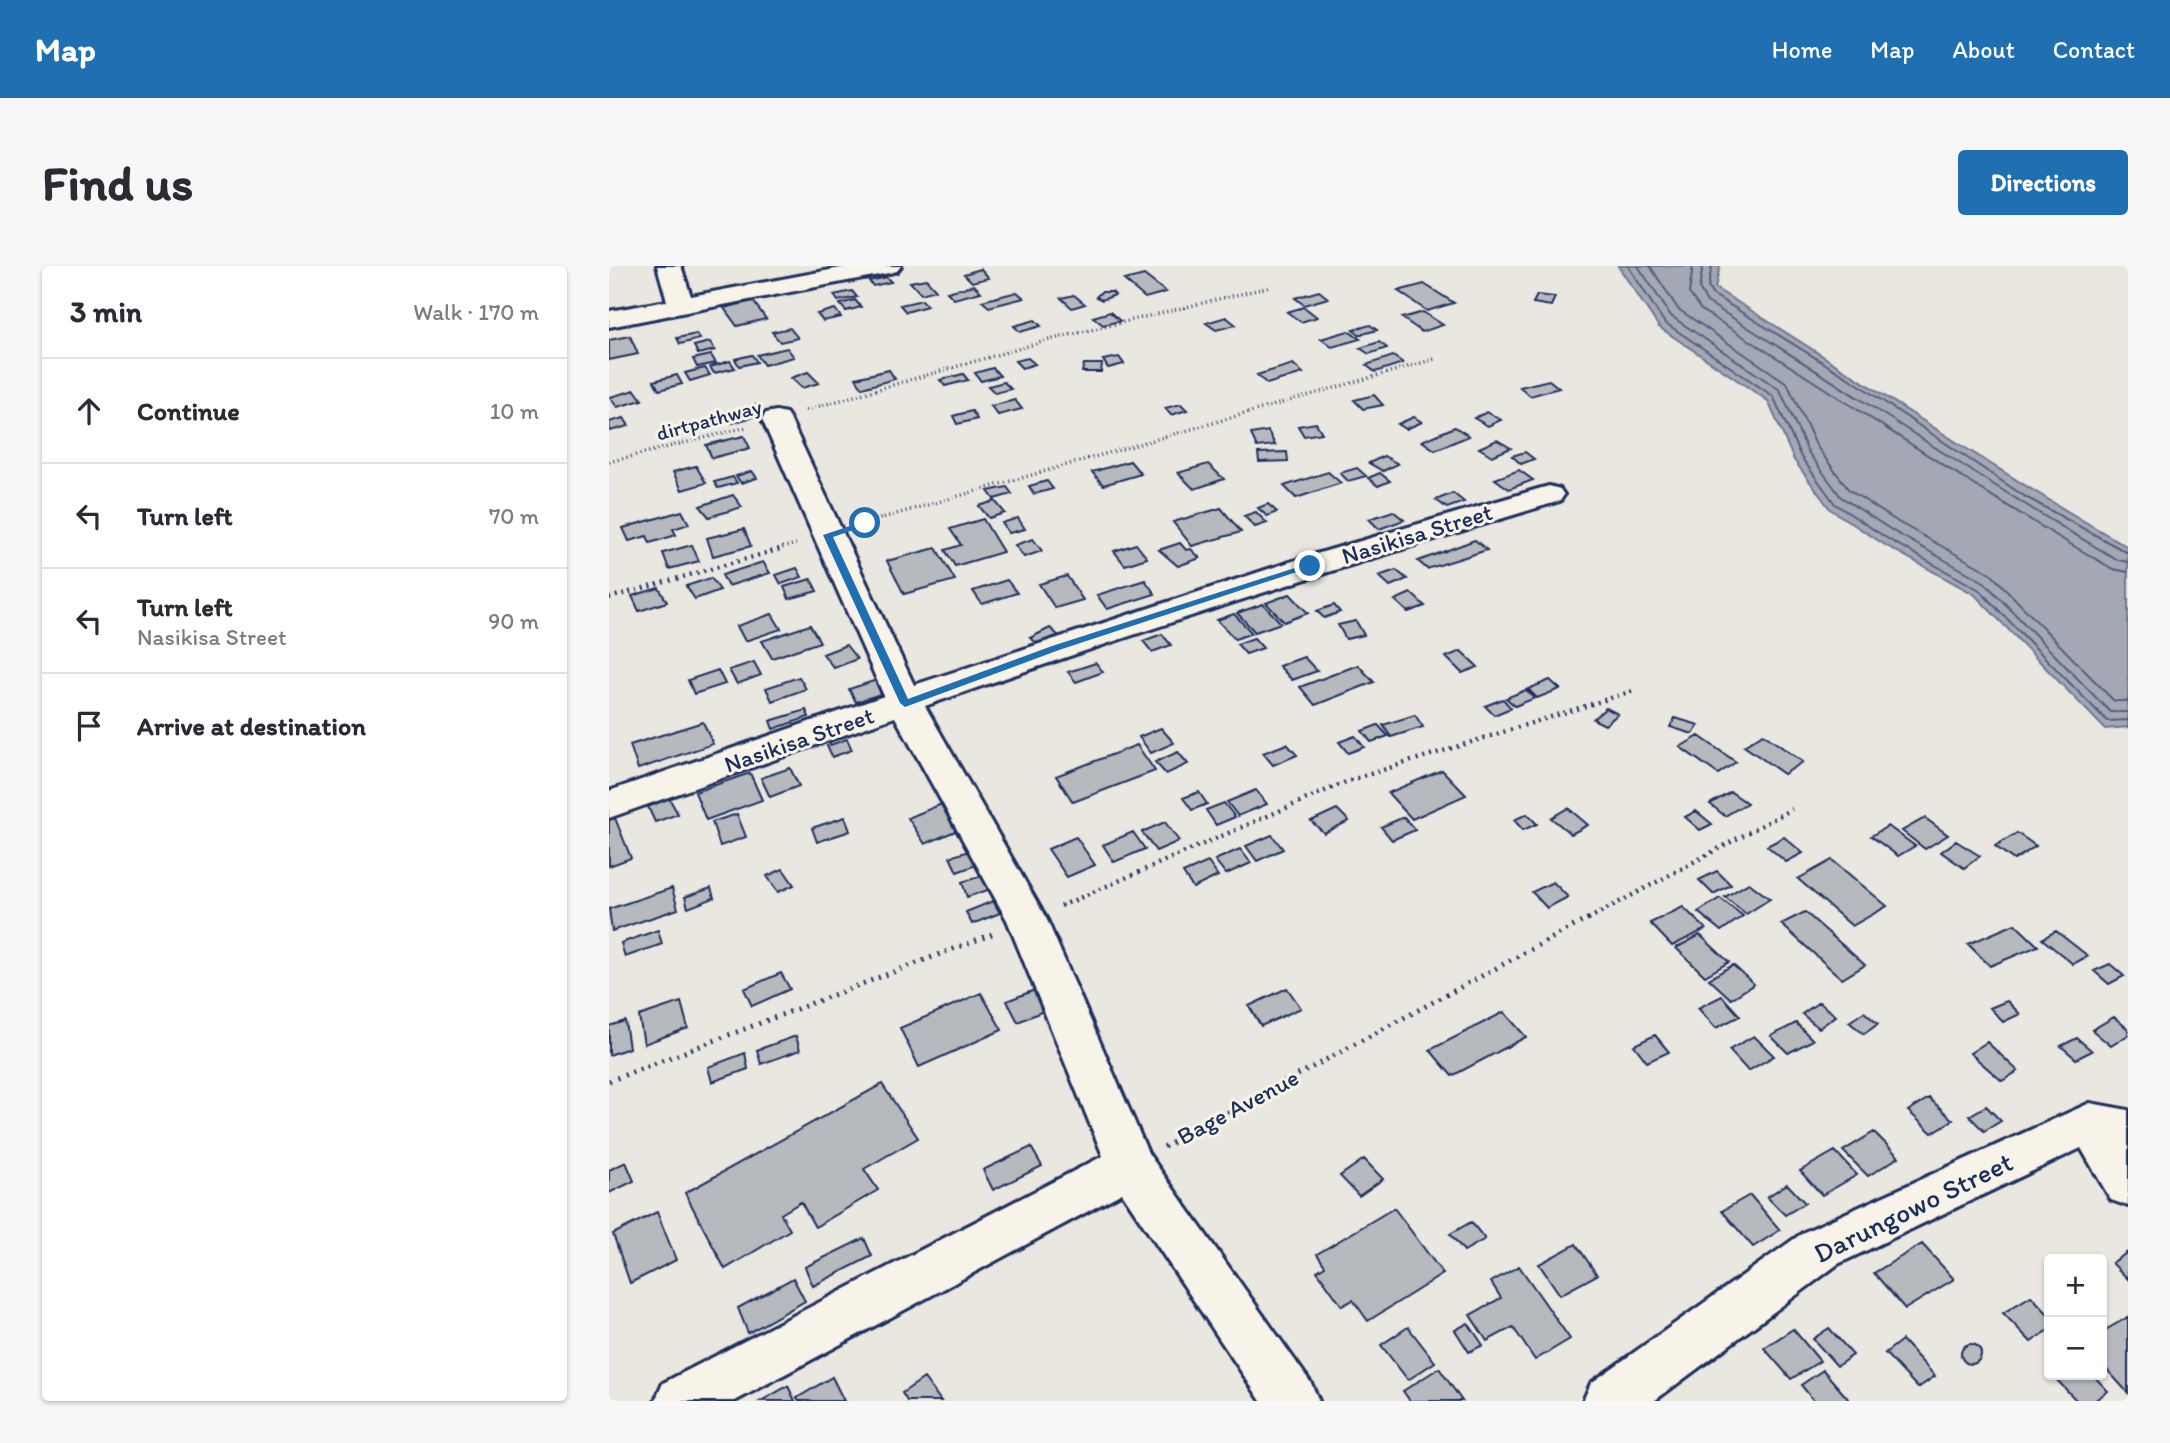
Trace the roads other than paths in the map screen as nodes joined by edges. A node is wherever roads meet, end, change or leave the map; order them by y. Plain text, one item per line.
1 (669, 266) edge
2 (889, 266) edge
3 (681, 305) junction
4 (609, 319) edge
5 (776, 419) road end
6 (1549, 495) dead end
7 (905, 703) junction
8 (609, 804) edge
9 (2109, 1126) edge
10 (1130, 1165) junction
11 (2128, 1185) edge
12 (683, 1401) edge
13 (1292, 1401) edge
14 (1610, 1401) edge

1 - 3 street
2 - 3 street
3 - 4 street
5 - 7 street
6 - 7 street, Nasikisa Street
7 - 8 street, Nasikisa Street
7 - 10 street
9 - 11 street
9 - 14 street, Darungowo Street
10 - 12 street
10 - 13 street

